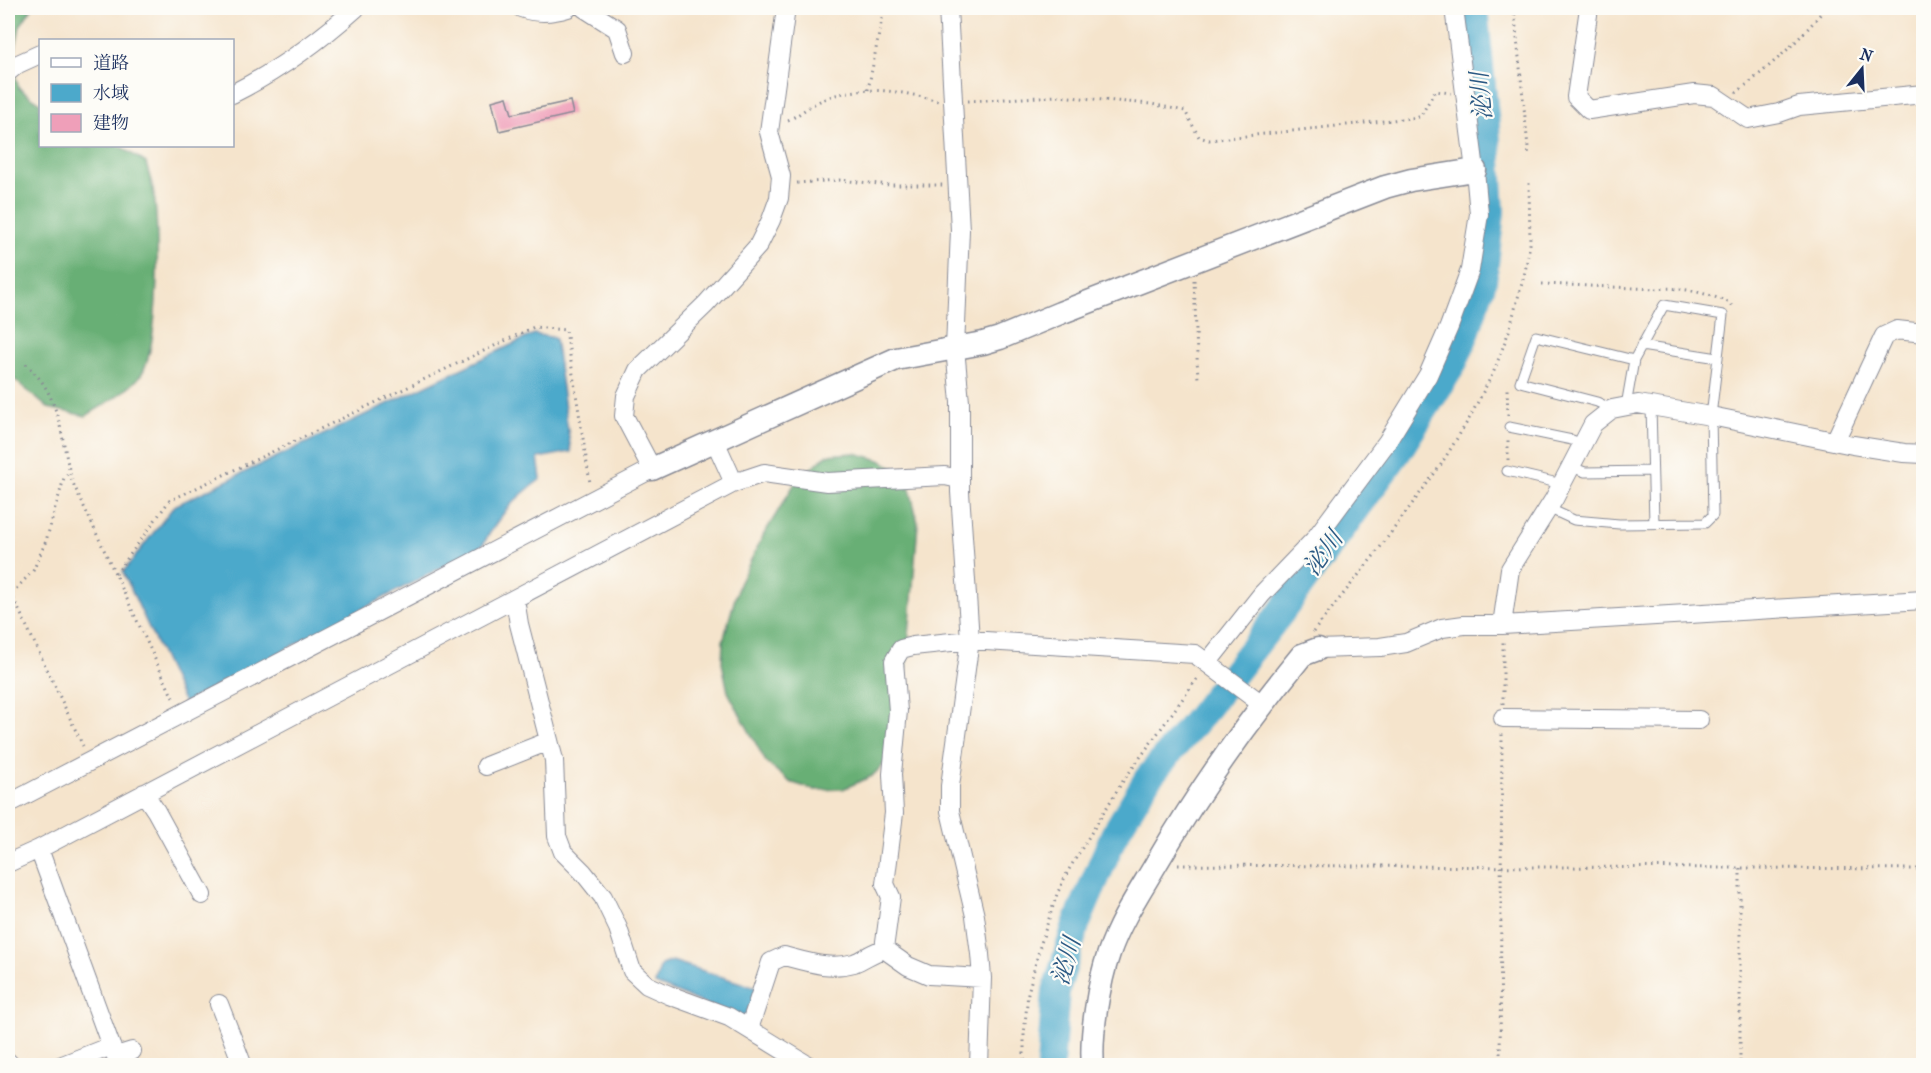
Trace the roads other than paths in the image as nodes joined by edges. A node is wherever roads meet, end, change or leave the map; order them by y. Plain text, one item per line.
1 (356, 8) edge
2 (568, 8) edge
3 (584, 8) edge
4 (786, 8) edge
5 (948, 8) edge
6 (1454, 8) edge
7 (1589, 8) edge
8 (531, 9) edge
9 (625, 53) dead end
10 (39, 54) edge
11 (8, 72) edge
12 (234, 93) edge
13 (1923, 94) edge
14 (1475, 170) junction
15 (1923, 333) edge
16 (1641, 346) junction
17 (955, 348) junction
18 (1718, 358) junction
19 (1634, 360) junction
20 (1651, 406) junction
21 (1619, 408) junction
22 (1711, 416) junction
23 (1509, 427) dead end
24 (715, 441) junction
25 (1835, 441) junction
26 (1583, 444) junction
27 (1923, 454) edge
28 (1571, 467) junction
29 (652, 469) junction
30 (1508, 471) dead end
31 (1652, 471) junction
32 (959, 479) junction
33 (734, 483) junction
34 (1562, 484) junction
35 (1548, 508) junction
36 (1654, 523) junction
37 (515, 599) junction
38 (1923, 600) edge
39 (1502, 625) junction
40 (970, 640) junction
41 (1310, 652) joint
42 (1212, 665) junction
43 (1258, 701) junction
44 (1503, 717) road end
45 (1699, 720) dead end
46 (549, 741) junction
47 (486, 766) dead end
48 (144, 793) junction
49 (8, 804) edge
50 (39, 849) junction
51 (8, 863) edge
52 (202, 896) dead end
53 (884, 949) junction
54 (982, 978) junction
55 (219, 1004) dead end
56 (749, 1029) junction
57 (111, 1046) junction
58 (132, 1051) dead end
59 (60, 1065) edge
60 (243, 1065) edge
61 (809, 1065) edge
62 (979, 1065) edge
63 (1093, 1065) edge

1 - 12 street
2 - 8 street
3 - 9 street
4 - 29 street
5 - 17 street
6 - 14 street
7 - 13 street
10 - 11 street
14 - 17 street
14 - 42 street
15 - 25 street
16 - 18 lane
16 - 18 lane
16 - 19 lane
17 - 24 street
17 - 32 street
18 - 22 lane
19 - 21 lane
19 - 21 lane
20 - 21 street
20 - 22 street
20 - 31 lane
21 - 26 street
22 - 25 street
22 - 36 lane
23 - 26 lane
24 - 29 street
24 - 33 street
25 - 27 street
26 - 28 street
28 - 31 lane
28 - 34 street
29 - 49 street
30 - 34 lane
31 - 36 lane
32 - 33 street
32 - 40 street
33 - 37 street
34 - 35 street
35 - 36 lane
35 - 39 street
37 - 46 street
37 - 48 street
38 - 39 street
39 - 41 street
40 - 42 street
40 - 53 street
40 - 54 street
41 - 43 street
42 - 43 street
43 - 63 street
44 - 45 street
46 - 47 street
46 - 56 street
48 - 50 street
48 - 52 street
50 - 51 street
50 - 57 street
53 - 54 street
53 - 56 street
54 - 62 street
55 - 60 street
56 - 61 street
57 - 58 street
57 - 59 street

